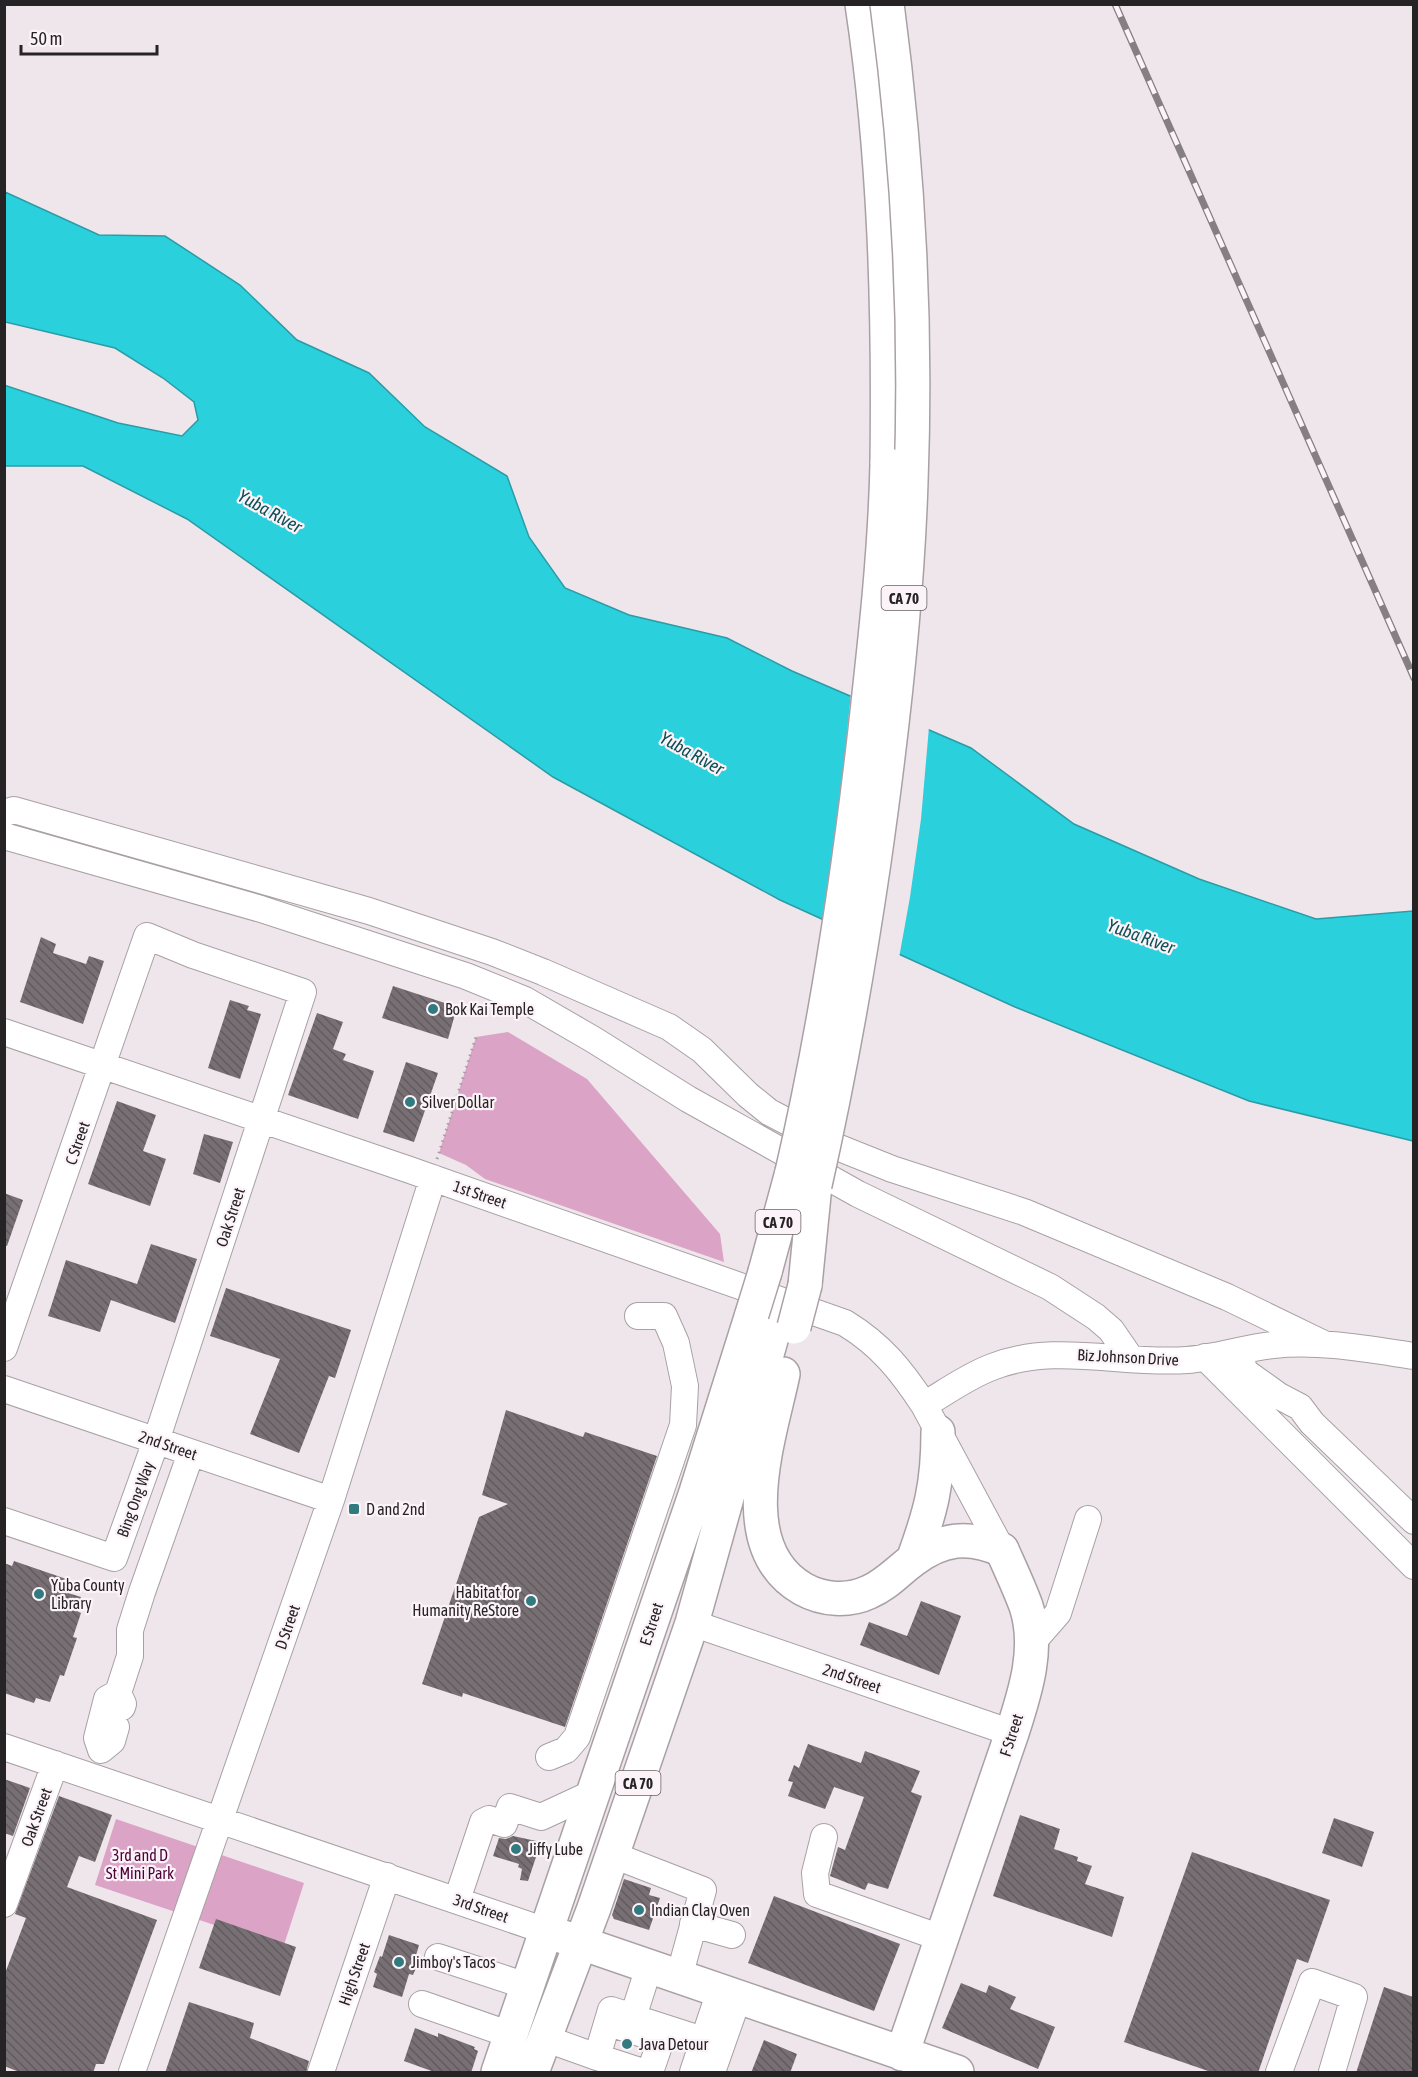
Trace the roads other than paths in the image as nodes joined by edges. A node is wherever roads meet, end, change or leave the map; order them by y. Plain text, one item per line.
1 (862, 4) edge
2 (887, 4) edge
3 (4, 813) edge
4 (4, 836) edge
5 (147, 936) joint
6 (4, 1032) edge
7 (104, 1065) junction
8 (262, 1120) junction
9 (433, 1178) junction
10 (803, 1179) junction
11 (638, 1316) dead end
12 (774, 1321) junction
13 (1324, 1344) junction
14 (4, 1348) edge
15 (1240, 1351) junction
16 (1205, 1357) junction
17 (1408, 1358) edge
18 (1131, 1359) junction
19 (4, 1389) edge
20 (931, 1418) junction
21 (156, 1441) junction
22 (191, 1453) junction
23 (331, 1500) junction
24 (1088, 1519) dead end
25 (4, 1521) edge
26 (1413, 1521) edge
27 (1002, 1550) junction
28 (913, 1560) junction
29 (1413, 1566) edge
30 (692, 1623) junction
31 (1031, 1644) junction
32 (118, 1709) junction
33 (1012, 1733) junction
34 (4, 1747) edge
35 (101, 1750) junction
36 (549, 1757) dead end
37 (55, 1764) junction
38 (93, 1776) junction
39 (595, 1792) junction
40 (219, 1819) junction
41 (824, 1836) dead end
42 (613, 1855) junction
43 (10, 1867) edge
44 (387, 1876) junction
45 (458, 1900) junction
46 (4, 1904) edge
47 (693, 1924) junction
48 (546, 1930) junction
49 (732, 1935) dead end
50 (941, 1938) junction
51 (581, 1943) junction
52 (438, 1957) dead end
53 (649, 1967) junction
54 (679, 1977) junction
55 (527, 1986) junction
56 (729, 1995) junction
57 (422, 2004) dead end
58 (633, 2017) junction
59 (607, 2023) junction
60 (511, 2035) junction
61 (544, 2038) junction
62 (703, 2040) junction
63 (597, 2057) junction
64 (898, 2063) edge
65 (132, 2073) edge
66 (321, 2073) edge
67 (498, 2073) edge
68 (532, 2073) edge
69 (643, 2073) edge
70 (651, 2073) edge
71 (693, 2073) edge
72 (712, 2073) edge
73 (957, 2073) edge
74 (1279, 2073) edge
75 (1332, 2073) edge

1 - 10 main road, CA 70, bridge
2 - 10 main road, CA 70, bridge
3 - 13 street
4 - 18 street
5 - 7 street, C Street
5 - 8 street, Oak Street
6 - 7 street, 1st Street
7 - 8 street, 1st Street
7 - 14 street, C Street
8 - 9 street, 1st Street
8 - 21 street, Oak Street
9 - 20 street, 1st Street
9 - 23 street, D Street
10 - 12 main road, E Street / CA 70
11 - 36 street
12 - 28 main road
12 - 30 main road, E Street / CA 70
12 - 39 main road, E Street / CA 70
13 - 15 street, Biz Johnson Drive
13 - 17 street, Biz Johnson Drive
15 - 16 street, Biz Johnson Drive
15 - 26 street
16 - 18 street, Biz Johnson Drive
16 - 29 street
18 - 20 street, Biz Johnson Drive
19 - 21 street, 2nd Street
20 - 27 street, F Street
20 - 28 main road
21 - 22 street, 2nd Street
21 - 25 street, Bing Ong Way
22 - 23 street, 2nd Street
22 - 32 street
23 - 40 street, D Street
24 - 31 street
27 - 28 main road
27 - 31 main road, F Street
30 - 33 street, 2nd Street
30 - 42 main road, E Street / CA 70
31 - 33 main road, F Street
32 - 35 street
32 - 35 street
33 - 50 main road, F Street
34 - 37 street, 3rd Street
35 - 38 street
37 - 38 street, 3rd Street
37 - 43 street, Oak Street
38 - 40 street, 3rd Street
39 - 45 street
39 - 48 main road, E Street / CA 70
40 - 44 street, 3rd Street
40 - 65 street, D Street
41 - 50 street
42 - 47 street
42 - 51 main road, E Street / CA 70
43 - 46 street, Oak Street
44 - 45 street, 3rd Street
44 - 66 street, High Street
45 - 48 street, 3rd Street
47 - 49 street
47 - 54 street
48 - 51 main road, 3rd Street
48 - 55 main road, E Street / CA 70
50 - 64 main road, F Street
51 - 53 main road, 3rd Street
51 - 61 main road, E Street / CA 70
52 - 55 street
53 - 54 main road, 3rd Street
53 - 58 street
54 - 56 main road, 3rd Street
55 - 60 main road, E Street / CA 70
56 - 62 street
56 - 64 main road, 3rd Street
56 - 72 street
57 - 60 street
58 - 59 street
58 - 62 street
59 - 63 street
59 - 70 street
60 - 67 main road, E Street / CA 70
61 - 63 street
61 - 68 main road, E Street / CA 70
62 - 71 street
63 - 69 street
64 - 73 main road, 3rd Street
74 - 75 street

